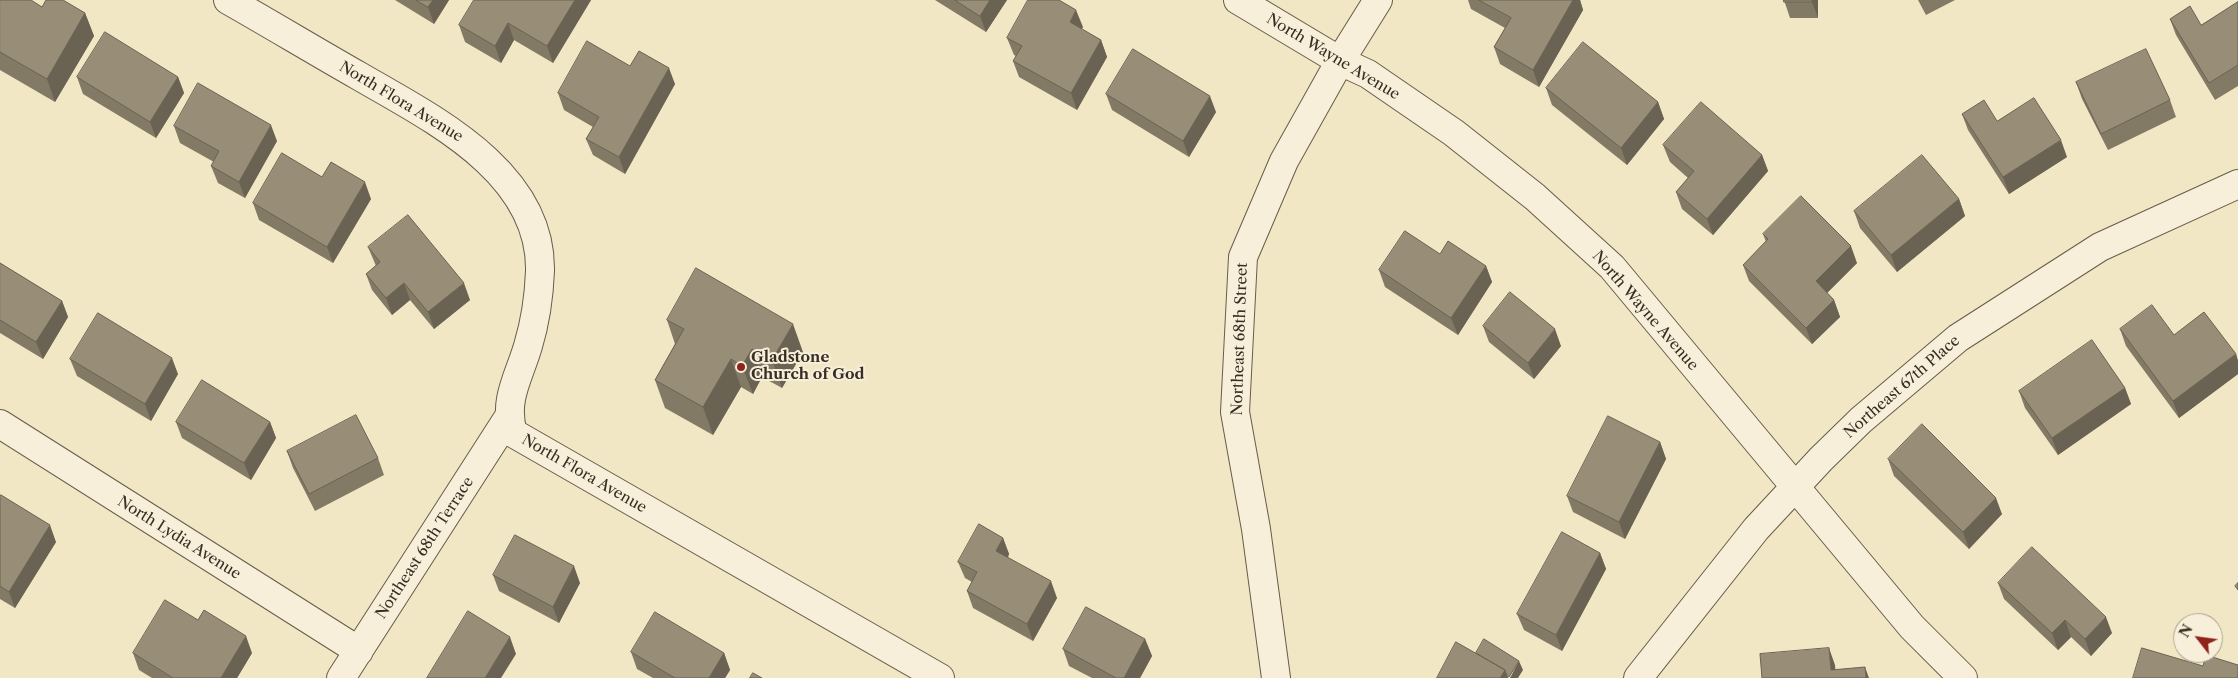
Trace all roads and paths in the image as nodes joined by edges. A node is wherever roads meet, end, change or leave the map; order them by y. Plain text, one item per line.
1 (228, 0) edge
2 (1238, 0) edge
3 (1378, 0) edge
4 (1340, 61) junction
5 (2238, 184) edge
6 (508, 418) junction
7 (0, 424) edge
8 (1796, 487) junction
9 (358, 651) junction
10 (341, 678) edge
11 (940, 678) edge
12 (1276, 678) edge
13 (1638, 678) edge
14 (1964, 678) edge

1 - 6 street, North Flora Avenue
2 - 4 street, North Wayne Avenue
3 - 4 street, Northeast 68th Street
4 - 8 street, North Wayne Avenue
4 - 12 street, Northeast 68th Street
5 - 8 street, Northeast 67th Place
6 - 9 street, Northeast 68th Terrace
6 - 11 street, North Flora Avenue
7 - 9 street, North Lydia Avenue
8 - 13 street, Northeast 67th Place
8 - 14 street, North Wayne Avenue
9 - 10 street, Northeast 68th Terrace

